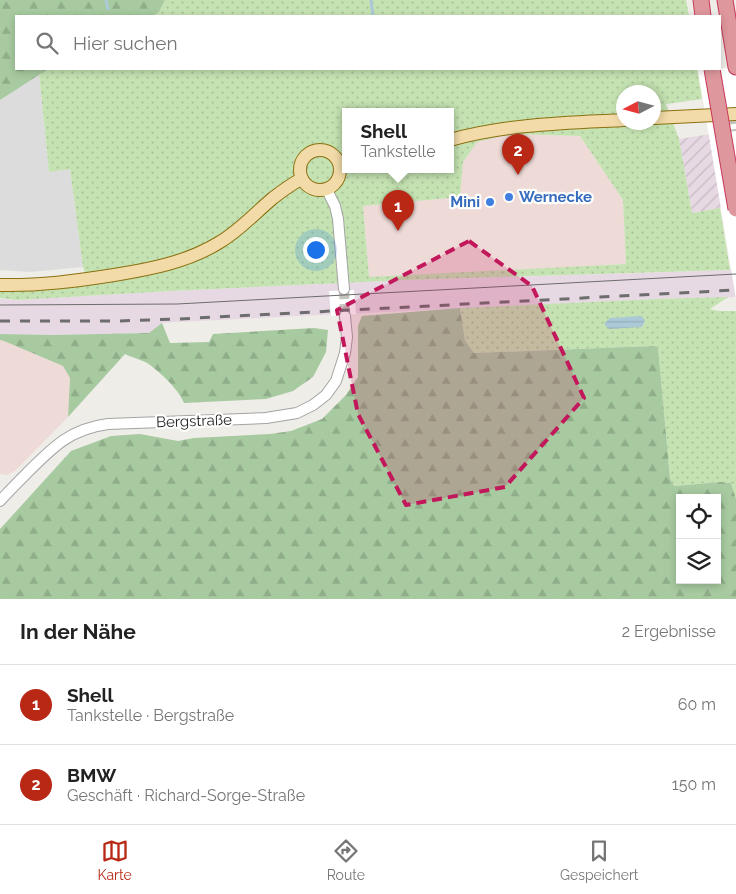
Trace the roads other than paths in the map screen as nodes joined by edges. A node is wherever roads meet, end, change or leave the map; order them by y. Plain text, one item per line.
1 (700, 0) edge
2 (725, 0) edge
3 (703, 15) edge
4 (736, 67) edge
5 (712, 70) edge
6 (736, 114) edge
7 (661, 118) edge
8 (616, 120) edge
9 (454, 139) edge
10 (342, 162) edge
11 (301, 179) junction
12 (327, 190) junction
13 (736, 209) edge
14 (0, 285) edge
15 (344, 289) tunnel mouth
16 (345, 316) tunnel mouth
17 (1, 499) edge

1 - 3 highway
2 - 4 highway
5 - 13 highway, bridge
6 - 7 main road
8 - 9 main road
10 - 11 main road
10 - 12 main road
11 - 12 main road
11 - 14 main road
12 - 15 street
16 - 17 street, Bergstraße

